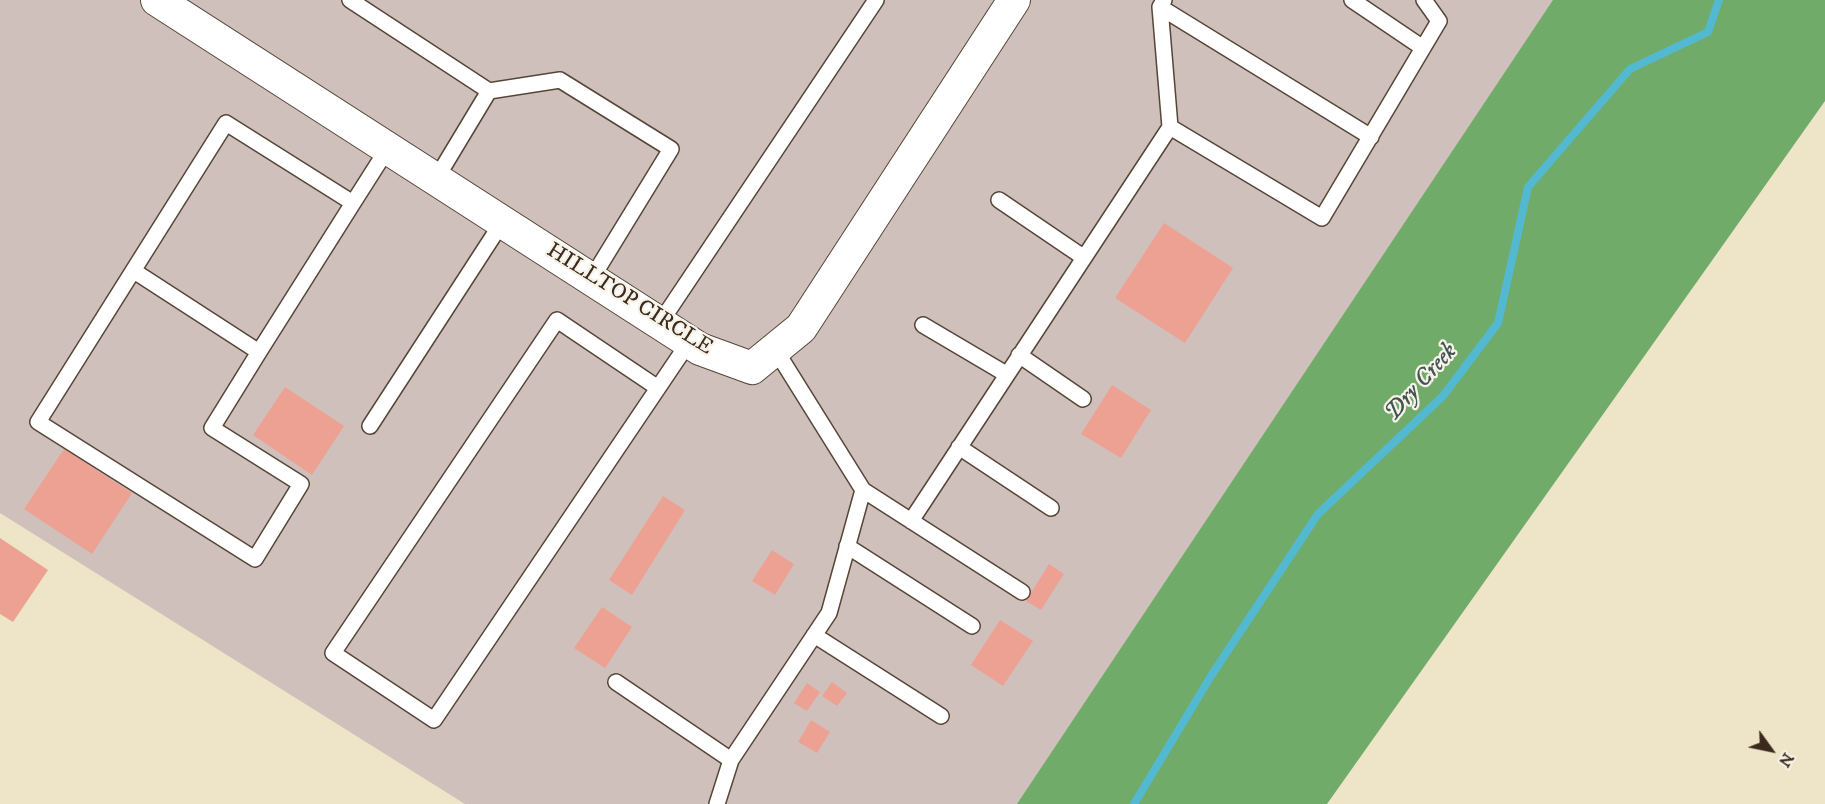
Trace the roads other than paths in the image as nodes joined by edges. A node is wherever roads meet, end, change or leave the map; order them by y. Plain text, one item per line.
1 (157, 0) edge
2 (350, 0) edge
3 (876, 0) edge
4 (1014, 0) edge
5 (1352, 0) edge
6 (1424, 0) edge
7 (1162, 3) edge
8 (1423, 48) junction
9 (489, 91) junction
10 (1170, 127) junction
11 (1371, 137) junction
12 (388, 148) junction
13 (436, 179) junction
14 (999, 201) dead end
15 (353, 203) junction
16 (503, 221) junction
17 (1083, 257) junction
18 (134, 271) junction
19 (592, 278) junction
20 (660, 323) junction
21 (923, 325) dead end
22 (689, 342) junction
23 (775, 349) junction
24 (259, 352) junction
25 (1019, 355) junction
26 (1006, 374) junction
27 (658, 388) junction
28 (1083, 399) dead end
29 (370, 426) dead end
30 (959, 447) junction
31 (863, 490) junction
32 (1051, 508) dead end
33 (911, 521) junction
34 (847, 546) junction
35 (1022, 592) dead end
36 (972, 626) dead end
37 (814, 635) junction
38 (616, 682) dead end
39 (941, 716) dead end
40 (731, 760) junction
41 (717, 804) edge

1 - 12 street, HILLTOP CIRCLE
2 - 9 lane
3 - 20 lane
4 - 23 street, HILLTOP CIRCLE
5 - 8 lane
6 - 8 lane
7 - 10 lane
7 - 11 lane
8 - 11 lane
9 - 13 lane
9 - 19 lane
10 - 11 lane
10 - 17 lane
12 - 13 street, HILLTOP CIRCLE
12 - 15 lane
13 - 16 street, HILLTOP CIRCLE
14 - 17 lane
15 - 18 lane
15 - 24 lane
16 - 19 street, HILLTOP CIRCLE
16 - 29 lane
17 - 25 lane
18 - 24 lane
18 - 24 lane
19 - 20 street, HILLTOP CIRCLE
20 - 22 street, HILLTOP CIRCLE
21 - 26 lane
22 - 23 street, HILLTOP CIRCLE
22 - 27 lane
23 - 31 lane
25 - 26 lane
25 - 28 lane
26 - 30 lane
27 - 27 lane
30 - 32 lane
30 - 33 lane
31 - 33 lane
31 - 34 lane
33 - 35 lane
34 - 36 lane
34 - 37 lane
37 - 39 lane
37 - 40 lane
38 - 40 lane
40 - 41 lane

